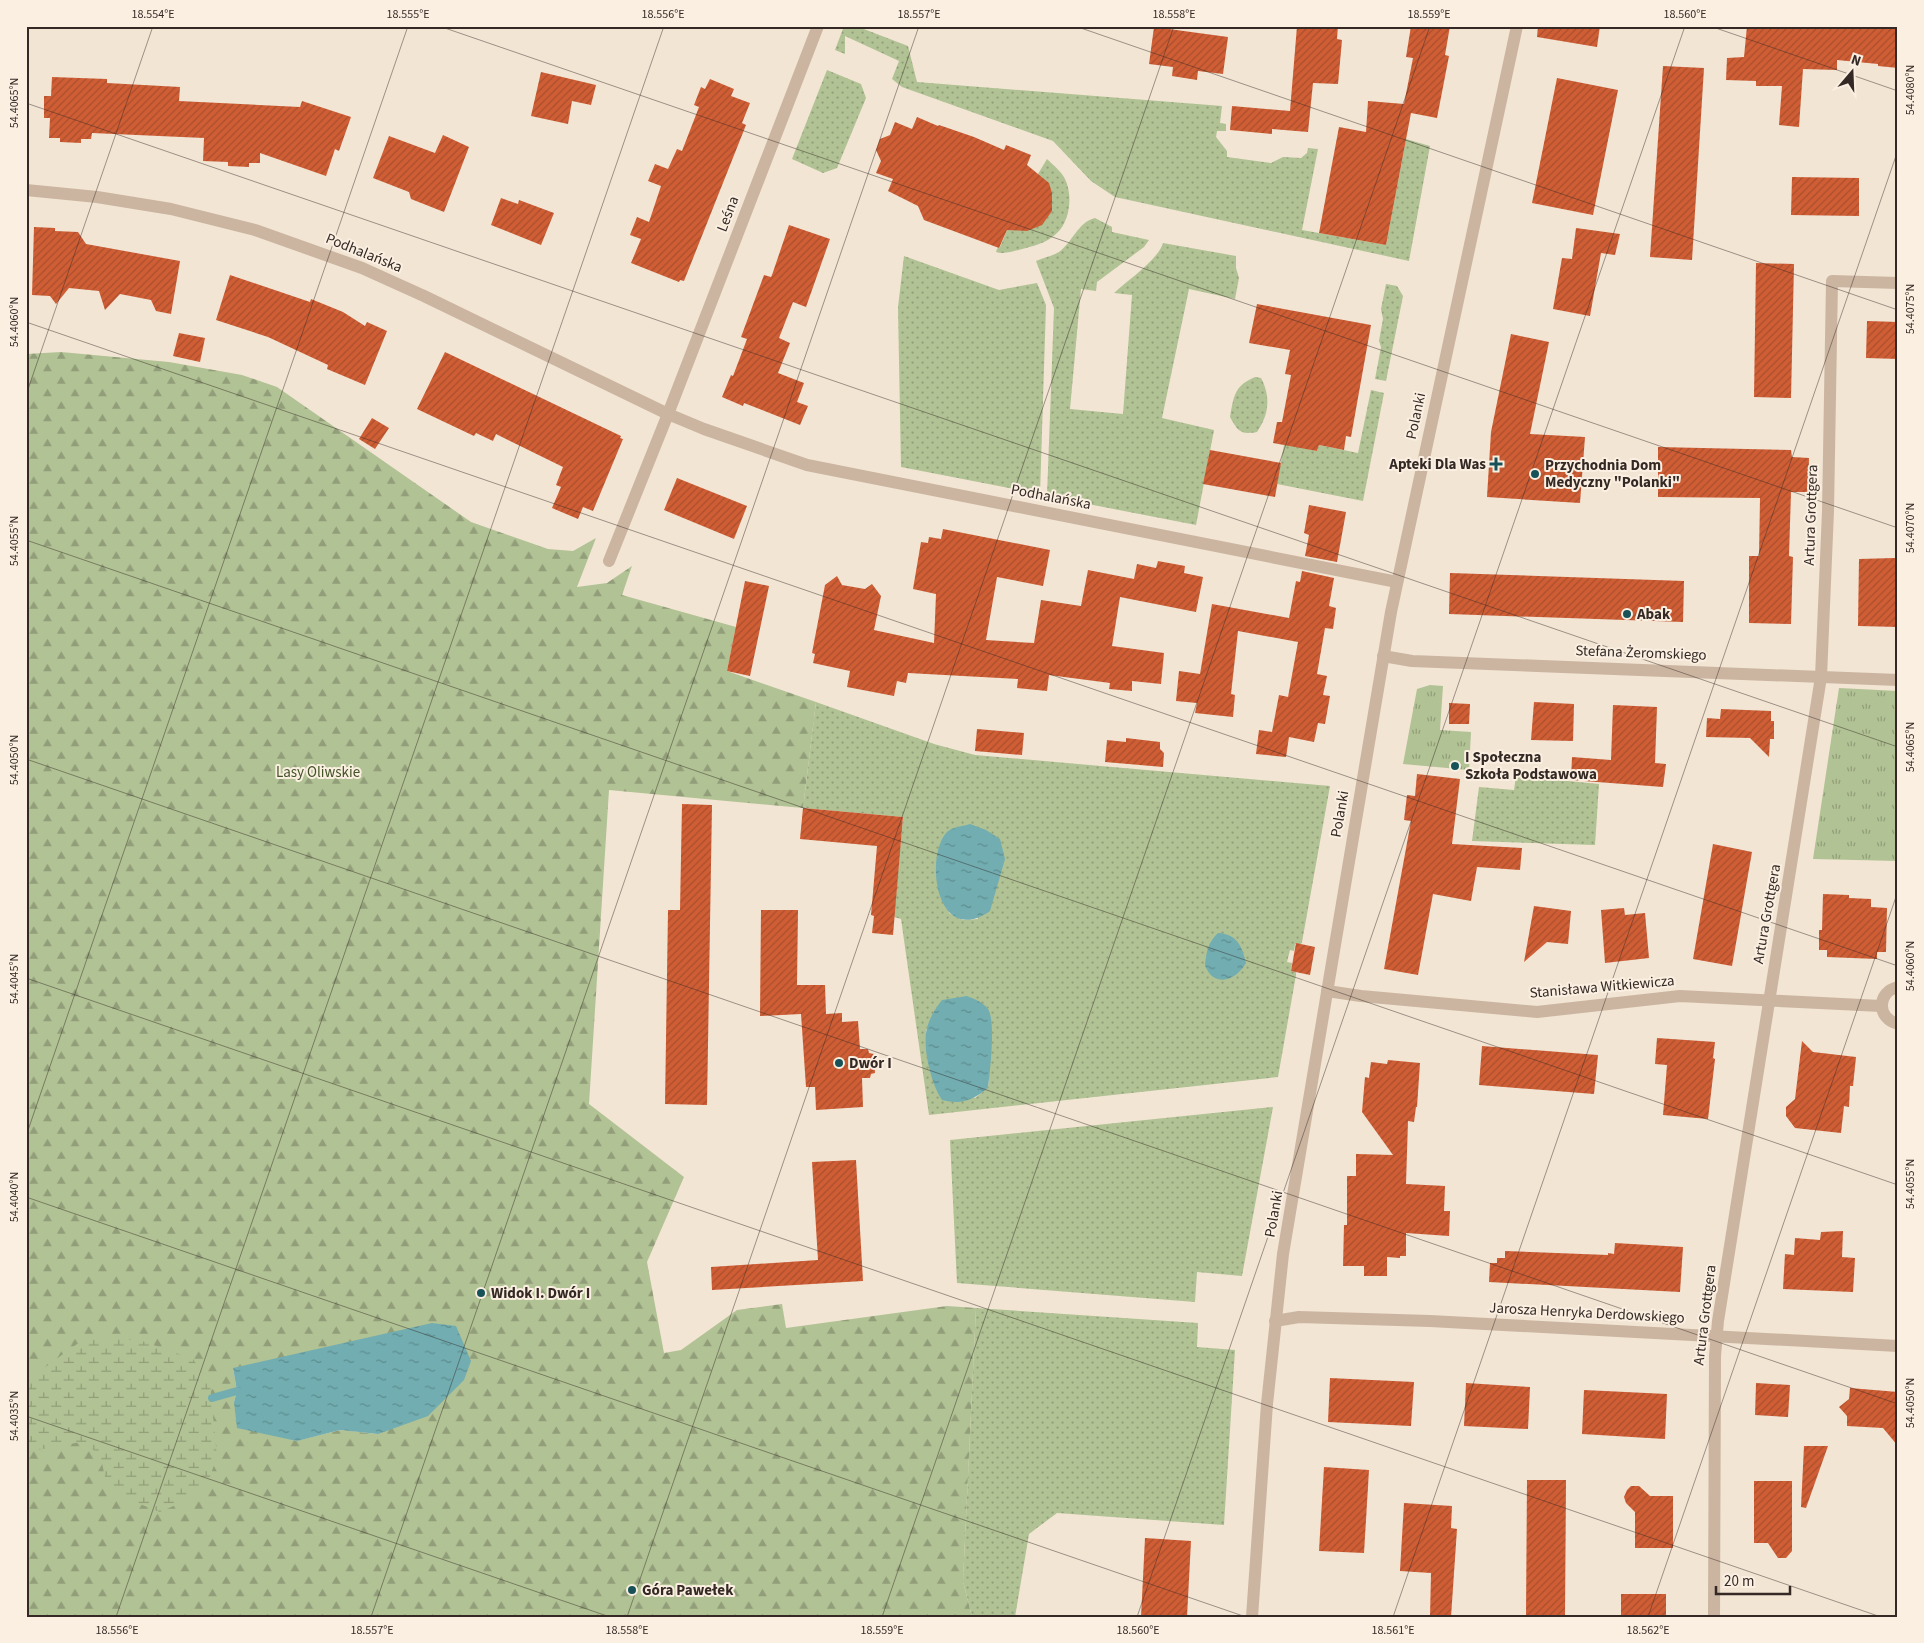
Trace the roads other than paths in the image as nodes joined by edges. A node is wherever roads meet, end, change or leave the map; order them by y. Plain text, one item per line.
1 (818, 26) edge
2 (1517, 26) edge
3 (26, 190) edge
4 (1898, 283) edge
5 (668, 414) junction
6 (609, 561) dead end
7 (1397, 582) junction
8 (1384, 656) junction
9 (1821, 677) junction
10 (1898, 680) edge
11 (1898, 986) edge
12 (1327, 991) junction
13 (1768, 1001) junction
14 (1881, 1006) junction
15 (1898, 1024) edge
16 (1275, 1321) junction
17 (1717, 1336) junction
18 (1898, 1346) edge
19 (1252, 1617) edge
20 (1714, 1617) edge

1 - 5 street, Leśna
2 - 7 street, Polanki
3 - 5 street, Podhalańska
4 - 9 street, Artura Grottgera
5 - 6 street, Leśna
5 - 7 street, Podhalańska
7 - 8 street, Polanki
8 - 9 street, Stefana Żeromskiego
8 - 12 street, Polanki
9 - 10 street, Stefana Żeromskiego
9 - 13 street, Artura Grottgera
11 - 14 street
12 - 13 street, Stanisława Witkiewicza
12 - 16 street, Polanki
13 - 14 street, Stanisława Witkiewicza
13 - 17 street, Artura Grottgera
14 - 15 street
16 - 17 street, Jarosza Henryka Derdowskiego
16 - 19 street, Polanki
17 - 18 street, Jarosza Henryka Derdowskiego
17 - 20 street, Artura Grottgera

